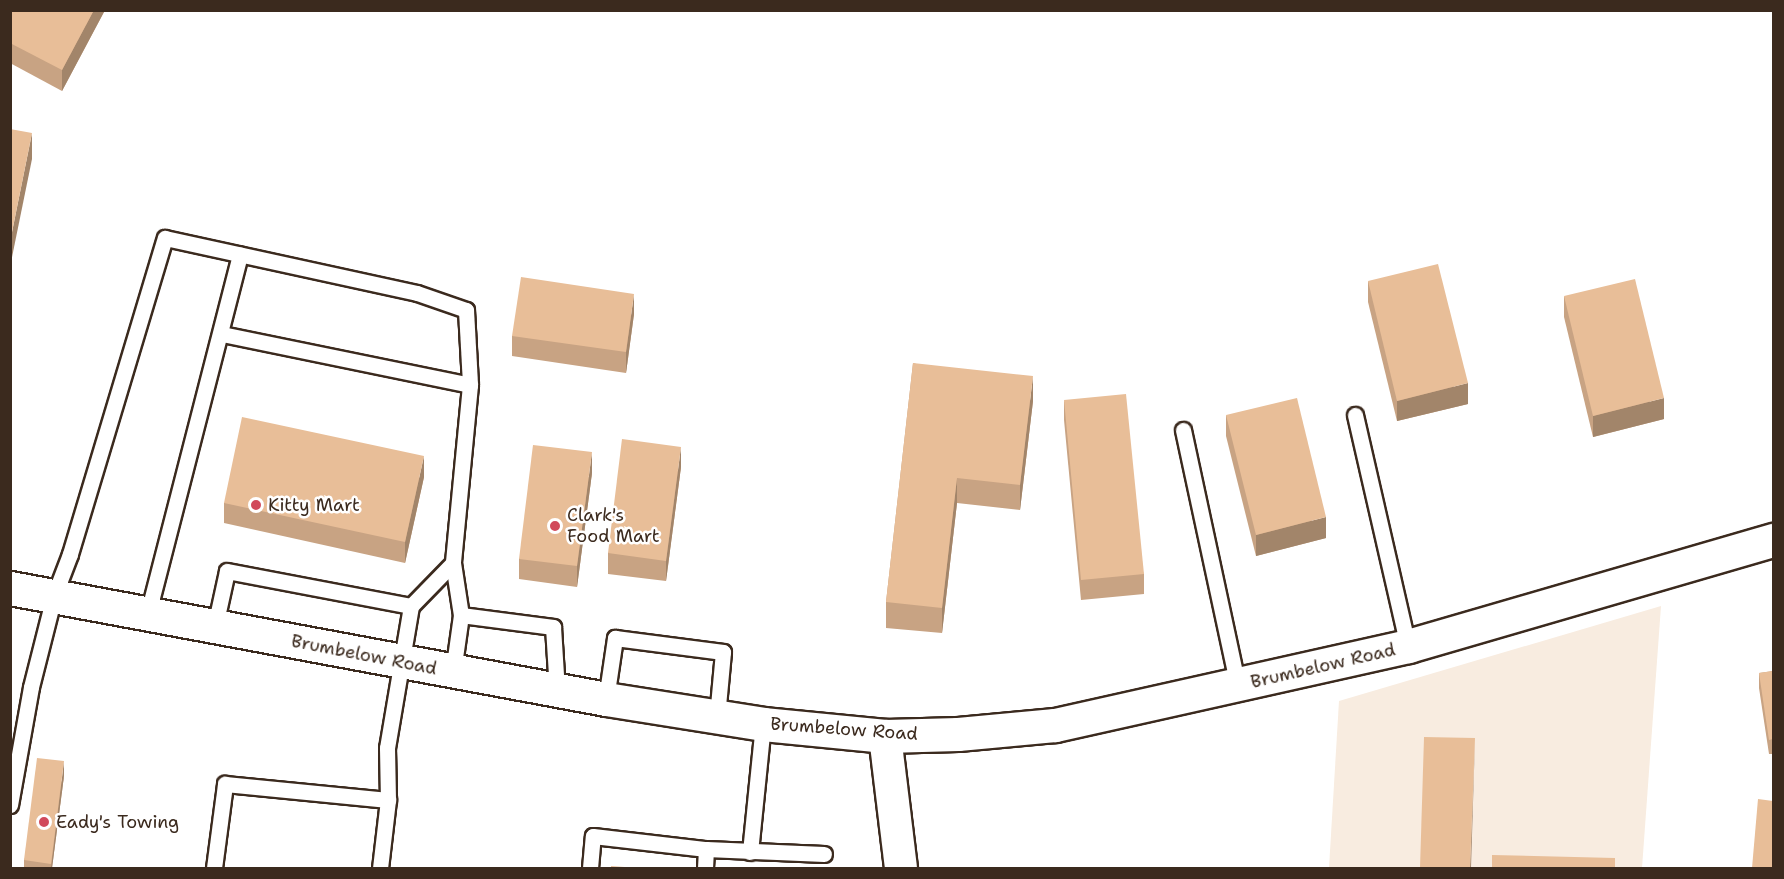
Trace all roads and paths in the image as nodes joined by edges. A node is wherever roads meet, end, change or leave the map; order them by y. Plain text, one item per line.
1 (240, 255) junction
2 (222, 334) junction
3 (470, 385) junction
4 (1355, 415) dead end
5 (1183, 430) dead end
6 (1773, 540) edge
7 (453, 563) junction
8 (10, 588) edge
9 (54, 596) junction
10 (411, 606) junction
11 (148, 613) junction
12 (461, 615) junction
13 (215, 626) junction
14 (1408, 646) junction
15 (401, 663) junction
16 (453, 672) junction
17 (1238, 686) junction
18 (557, 691) junction
19 (606, 699) junction
20 (717, 717) junction
21 (763, 724) junction
22 (885, 736) junction
23 (388, 800) junction
24 (10, 805) edge
25 (706, 849) junction
26 (750, 852) junction
27 (824, 854) dead end
28 (214, 868) edge
29 (380, 868) edge
30 (590, 868) edge
31 (705, 868) edge
32 (901, 868) edge

1 - 2 lane
1 - 3 lane
1 - 9 lane
2 - 3 lane
2 - 11 lane
3 - 7 lane
4 - 14 lane
5 - 17 lane
6 - 14 street, Brumbelow Road
7 - 10 lane
7 - 12 lane
8 - 9 street, Brumbelow Road
9 - 11 street, Brumbelow Road
9 - 24 lane
10 - 13 lane
10 - 15 lane
11 - 13 street, Brumbelow Road
12 - 16 lane
12 - 18 lane
13 - 15 street, Brumbelow Road
14 - 17 street, Brumbelow Road
15 - 16 street, Brumbelow Road
15 - 23 lane
16 - 18 street, Brumbelow Road
17 - 22 street, Brumbelow Road
18 - 19 street, Brumbelow Road
19 - 20 street, Brumbelow Road
19 - 20 lane
20 - 21 street, Brumbelow Road
21 - 22 street, Brumbelow Road
21 - 26 lane
22 - 32 street
23 - 28 lane
23 - 29 lane
25 - 26 lane
25 - 30 lane
25 - 31 lane
26 - 27 lane

